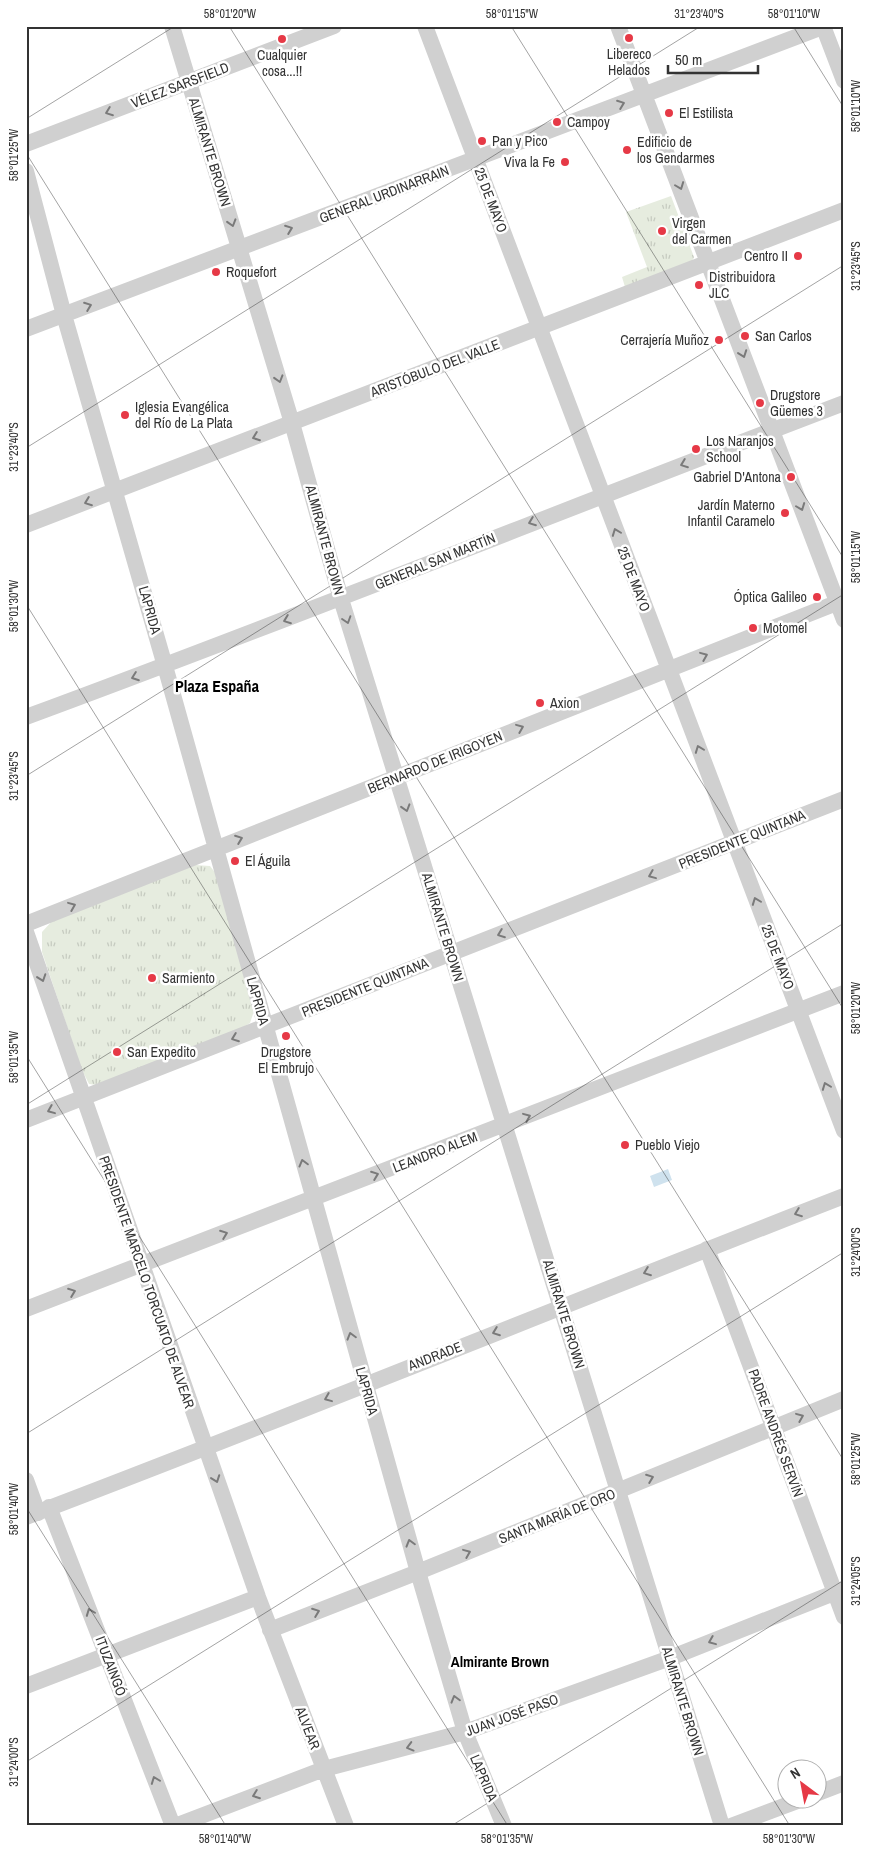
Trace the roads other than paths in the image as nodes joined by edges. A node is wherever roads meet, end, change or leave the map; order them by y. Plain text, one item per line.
1 (172, 26) edge
2 (334, 26) edge
3 (425, 26) edge
4 (618, 26) edge
5 (824, 26) edge
6 (844, 81) edge
7 (188, 82) junction
8 (645, 95) junction
9 (26, 144) edge
10 (475, 159) junction
11 (26, 171) edge
12 (844, 210) edge
13 (240, 248) junction
14 (709, 262) junction
15 (64, 314) junction
16 (540, 328) junction
17 (26, 329) edge
18 (844, 403) edge
19 (292, 423) junction
20 (772, 431) junction
21 (115, 491) junction
22 (603, 495) junction
23 (26, 525) edge
24 (341, 599) junction
25 (840, 601) edge
26 (844, 620) edge
27 (165, 666) junction
28 (669, 671) junction
29 (26, 718) edge
30 (397, 777) junction
31 (844, 799) edge
32 (734, 842) junction
33 (215, 848) junction
34 (26, 924) edge
35 (26, 932) edge
36 (451, 953) junction
37 (844, 993) edge
38 (798, 1011) junction
39 (266, 1026) junction
40 (82, 1098) junction
41 (26, 1120) edge
42 (506, 1125) junction
43 (844, 1131) edge
44 (844, 1196) edge
45 (313, 1199) junction
46 (707, 1249) junction
47 (141, 1265) junction
48 (562, 1306) junction
49 (26, 1309) edge
50 (365, 1384) junction
51 (844, 1400) edge
52 (774, 1428) junction
53 (205, 1449) junction
54 (26, 1480) edge
55 (617, 1491) junction
56 (38, 1512) edge
57 (418, 1572) junction
58 (839, 1591) edge
59 (258, 1597) junction
60 (844, 1617) edge
61 (270, 1630) junction
62 (107, 1655) junction
63 (670, 1658) junction
64 (26, 1686) edge
65 (465, 1732) junction
66 (324, 1769) junction
67 (844, 1783) edge
68 (828, 1789) edge
69 (778, 1808) edge
70 (174, 1826) edge
71 (346, 1826) edge
72 (504, 1826) edge
73 (722, 1826) edge
74 (731, 1826) edge

1 - 7 street, ALMIRANTE BROWN
2 - 7 street, VÉLEZ SARSFIELD
3 - 10 street, 25 DE MAYO
4 - 8 street
5 - 6 street
5 - 8 street, GENERAL URDINARRAIN
7 -> 9 street, VÉLEZ SARSFIELD
7 -> 13 street, ALMIRANTE BROWN
10 -> 8 street, GENERAL URDINARRAIN
8 -> 14 street
13 -> 10 street, GENERAL URDINARRAIN
10 - 16 street, 25 DE MAYO
11 - 15 street, LAPRIDA
12 - 14 street, ARISTÓBULO DEL VALLE
15 -> 13 street, GENERAL URDINARRAIN
13 -> 19 street, ALMIRANTE BROWN
14 - 16 street, ARISTÓBULO DEL VALLE
14 -> 20 street
15 - 17 street, GENERAL URDINARRAIN
15 - 21 street, LAPRIDA
16 - 19 street, ARISTÓBULO DEL VALLE
16 - 22 street, 25 DE MAYO
18 - 20 street, GENERAL SAN MARTÍN
19 -> 21 street, ARISTÓBULO DEL VALLE
19 - 24 street, ALMIRANTE BROWN
20 -> 22 street, GENERAL SAN MARTÍN
20 -> 25 street
21 -> 23 street, ARISTÓBULO DEL VALLE
21 - 27 street, LAPRIDA
22 -> 24 street, GENERAL SAN MARTÍN
28 -> 22 street, 25 DE MAYO
24 -> 27 street, GENERAL SAN MARTÍN
24 -> 30 street, ALMIRANTE BROWN
25 - 26 street
28 -> 25 street, BERNARDO DE IRIGOYEN
27 -> 29 street, GENERAL SAN MARTÍN
27 - 33 street, LAPRIDA
30 -> 28 street, BERNARDO DE IRIGOYEN
32 -> 28 street, 25 DE MAYO
33 -> 30 street, BERNARDO DE IRIGOYEN
30 -> 36 street, ALMIRANTE BROWN
31 - 32 street, PRESIDENTE QUINTANA
32 -> 36 street, PRESIDENTE QUINTANA
38 -> 32 street, 25 DE MAYO
34 -> 33 street, BERNARDO DE IRIGOYEN
33 - 39 street, LAPRIDA
35 -> 40 street, PRESIDENTE MARCELO TORCUATO DE ALVEAR
36 - 39 street, PRESIDENTE QUINTANA
36 - 42 street, ALMIRANTE BROWN
37 - 38 street, LEANDRO ALEM
42 -> 38 street, LEANDRO ALEM
43 -> 38 street, 25 DE MAYO
39 -> 40 street, PRESIDENTE QUINTANA
45 -> 39 street, LAPRIDA
40 -> 41 street, PRESIDENTE QUINTANA
40 - 47 street, PRESIDENTE MARCELO TORCUATO DE ALVEAR
45 -> 42 street, LEANDRO ALEM
42 - 48 street, ALMIRANTE BROWN
44 -> 46 street, ANDRADE
47 -> 45 street, LEANDRO ALEM
50 -> 45 street, LAPRIDA
46 -> 48 street, ANDRADE
46 - 52 street, PADRE ANDRÉS SERVÍN
49 -> 47 street, LEANDRO ALEM
47 - 53 street, PRESIDENTE MARCELO TORCUATO DE ALVEAR
48 -> 50 street, ANDRADE
48 - 55 street, ALMIRANTE BROWN
50 -> 53 street, ANDRADE
57 -> 50 street, LAPRIDA
52 -> 51 street, SANTA MARÍA DE ORO
55 -> 52 street, SANTA MARÍA DE ORO
52 - 58 street, PADRE ANDRÉS SERVÍN
53 - 56 street, ANDRADE
53 -> 59 street, PRESIDENTE MARCELO TORCUATO DE ALVEAR
54 - 56 street, ITUZAINGÓ
57 -> 55 street, SANTA MARÍA DE ORO
55 - 63 street, ALMIRANTE BROWN
62 -> 56 street, ITUZAINGÓ
61 -> 57 street, SANTA MARÍA DE ORO
65 -> 57 street, LAPRIDA
58 - 60 street, PADRE ANDRÉS SERVÍN
58 -> 63 street, JUAN JOSÉ PASO
59 - 61 street, PRESIDENTE MARCELO TORCUATO DE ALVEAR
59 - 62 street
61 - 66 street, ALVEAR
62 - 64 street
70 -> 62 street, ITUZAINGÓ
63 - 65 street, JUAN JOSÉ PASO
63 - 73 street, ALMIRANTE BROWN
65 -> 66 street, JUAN JOSÉ PASO
65 - 72 street, LAPRIDA
66 -> 70 street, JUAN JOSÉ PASO
66 - 71 street, ALVEAR
67 - 68 street
69 - 74 street

